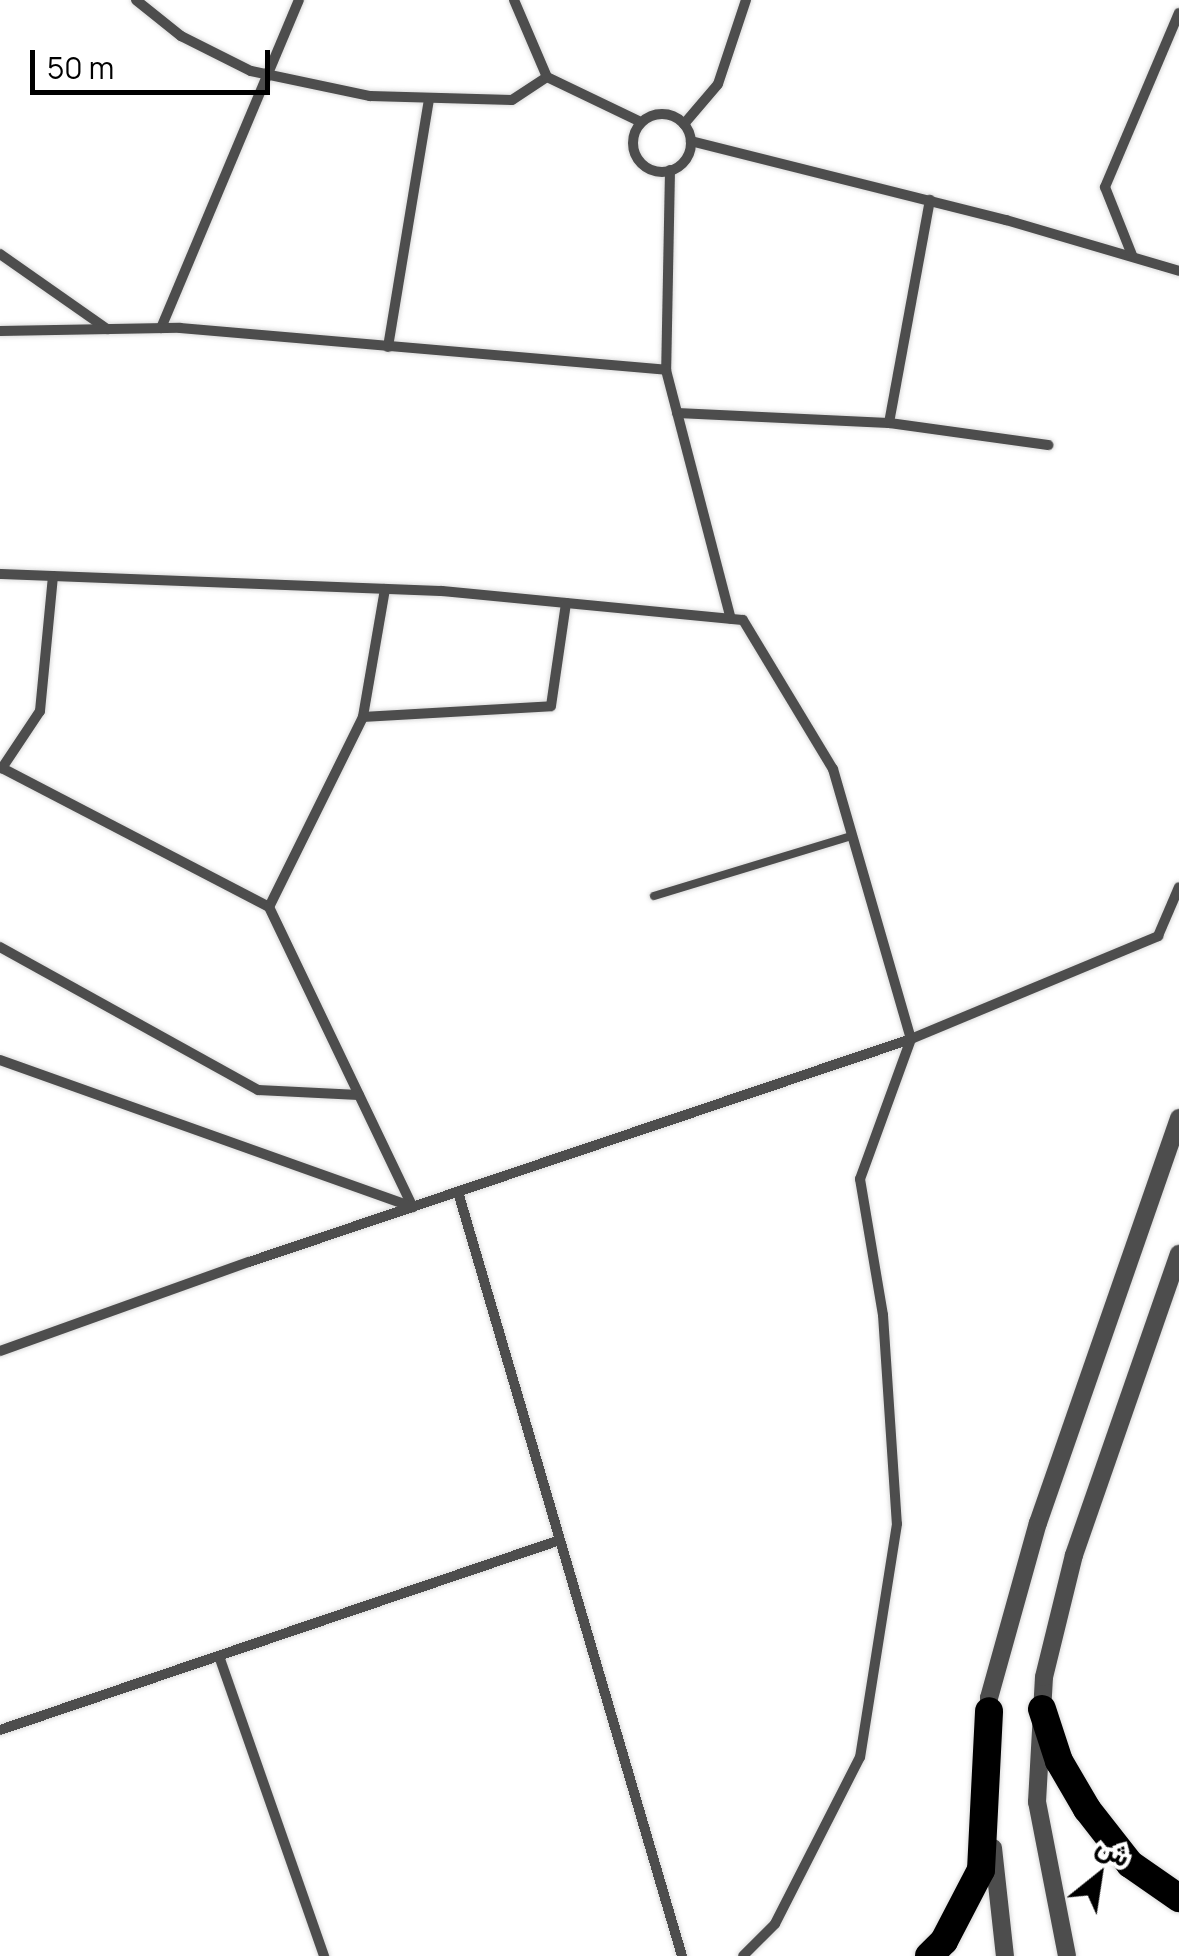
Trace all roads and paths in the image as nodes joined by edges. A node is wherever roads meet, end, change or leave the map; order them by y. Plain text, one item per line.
1 (136, 0) edge
2 (299, 0) edge
3 (514, 0) edge
4 (746, 0) edge
5 (1179, 12) edge
6 (271, 75) junction
7 (547, 77) junction
8 (429, 99) junction
9 (641, 122) junction
10 (684, 124) junction
11 (690, 141) junction
12 (670, 170) junction
13 (930, 200) junction
14 (0, 254) edge
15 (1132, 255) junction
16 (1179, 271) edge
17 (160, 328) junction
18 (108, 329) junction
19 (0, 331) edge
20 (388, 347) junction
21 (666, 370) junction
22 (677, 413) junction
23 (888, 423) junction
24 (1048, 444) dead end
25 (0, 574) edge
26 (53, 576) junction
27 (384, 589) junction
28 (566, 603) junction
29 (731, 618) junction
30 (363, 717) junction
31 (852, 836) junction
32 (1179, 887) edge
33 (654, 896) dead end
34 (269, 907) junction
35 (0, 947) edge
36 (911, 1039) junction
37 (0, 1060) edge
38 (359, 1095) junction
39 (1179, 1118) edge
40 (458, 1192) junction
41 (413, 1207) junction
42 (1179, 1254) edge
43 (0, 1351) edge
44 (560, 1540) junction
45 (220, 1656) junction
46 (1042, 1710) junction
47 (989, 1711) junction
48 (0, 1730) edge
49 (1179, 1898) edge
50 (324, 1956) edge
51 (682, 1956) edge
52 (743, 1956) edge
53 (929, 1956) edge
54 (1005, 1956) edge
55 (1067, 1956) edge

1 - 6 street
2 - 6 street
3 - 7 street
4 - 10 street
5 - 15 street
6 - 8 street
6 - 17 street
7 - 8 street
7 - 9 street
8 - 20 street
9 - 10 street
9 - 12 street
10 - 11 street
11 - 12 street
11 - 13 street
12 - 21 street
13 - 15 street
13 - 23 street
14 - 18 street
15 - 16 street
17 - 18 street
17 - 20 street
18 - 19 street
20 - 21 street
21 - 22 street
22 - 23 street
22 - 29 street
23 - 24 street
25 - 26 street
26 - 27 street
26 - 34 street
27 - 28 street
27 - 30 street
28 - 29 street
28 - 30 street
29 - 31 street
30 - 34 street
31 - 33 lane
31 - 36 street
32 - 36 street
34 - 38 street
35 - 38 street
36 - 40 street
36 - 52 street
37 - 41 street
38 - 41 street
39 - 47 street
40 - 41 street
40 - 44 street
41 - 43 street
42 - 46 street
44 - 45 street
44 - 51 street
45 - 48 street
45 - 50 street
46 - 49 highway
46 - 55 street
47 - 53 highway
47 - 54 street

